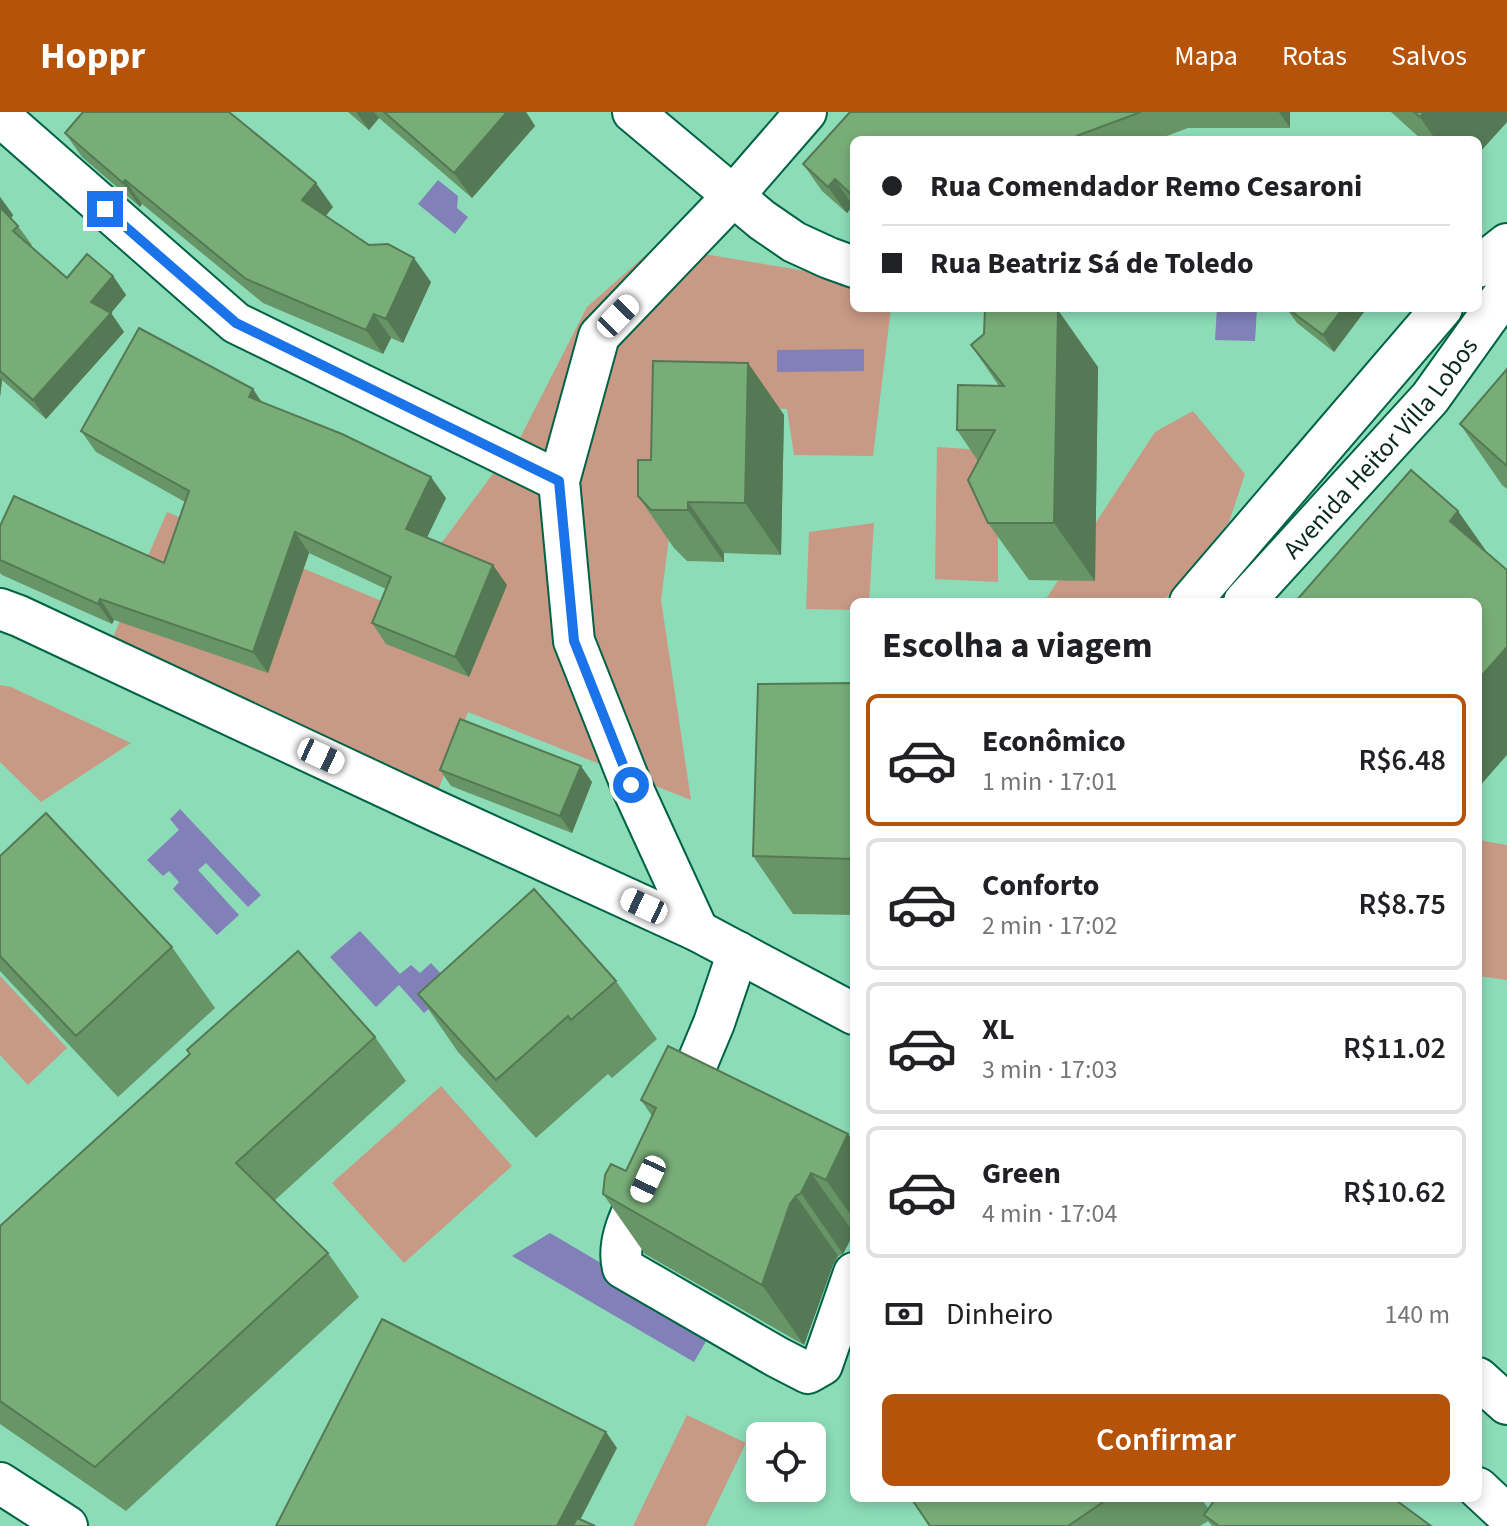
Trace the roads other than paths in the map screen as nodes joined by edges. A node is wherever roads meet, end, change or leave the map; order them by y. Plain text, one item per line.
1 (633, 112) edge
2 (806, 112) edge
3 (0, 116) edge
4 (734, 195) junction
5 (1507, 244) edge
6 (850, 266) edge
7 (1492, 280) edge
8 (1482, 299) edge
9 (1439, 312) edge
10 (1475, 312) edge
11 (559, 481) junction
12 (1193, 598) edge
13 (1248, 598) edge
14 (0, 609) edge
15 (698, 931) junction
16 (738, 952) junction
17 (850, 1012) edge
18 (850, 1284) edge
19 (1482, 1382) edge
20 (1507, 1404) edge
21 (0, 1483) edge
22 (1482, 1492) edge
23 (1507, 1515) edge
24 (67, 1526) edge

1 - 4 street
2 - 4 street
3 - 11 street
4 - 6 street
4 - 11 street
5 - 7 street, Avenida Heitor Villa Lobos
7 - 8 street, Avenida Heitor Villa Lobos
9 - 12 street, Avenida Heitor Villa Lobos
10 - 13 street, Avenida Heitor Villa Lobos
11 - 15 street
14 - 15 street
15 - 16 street
16 - 17 street
16 - 18 street
19 - 20 street
21 - 24 street
22 - 23 street

